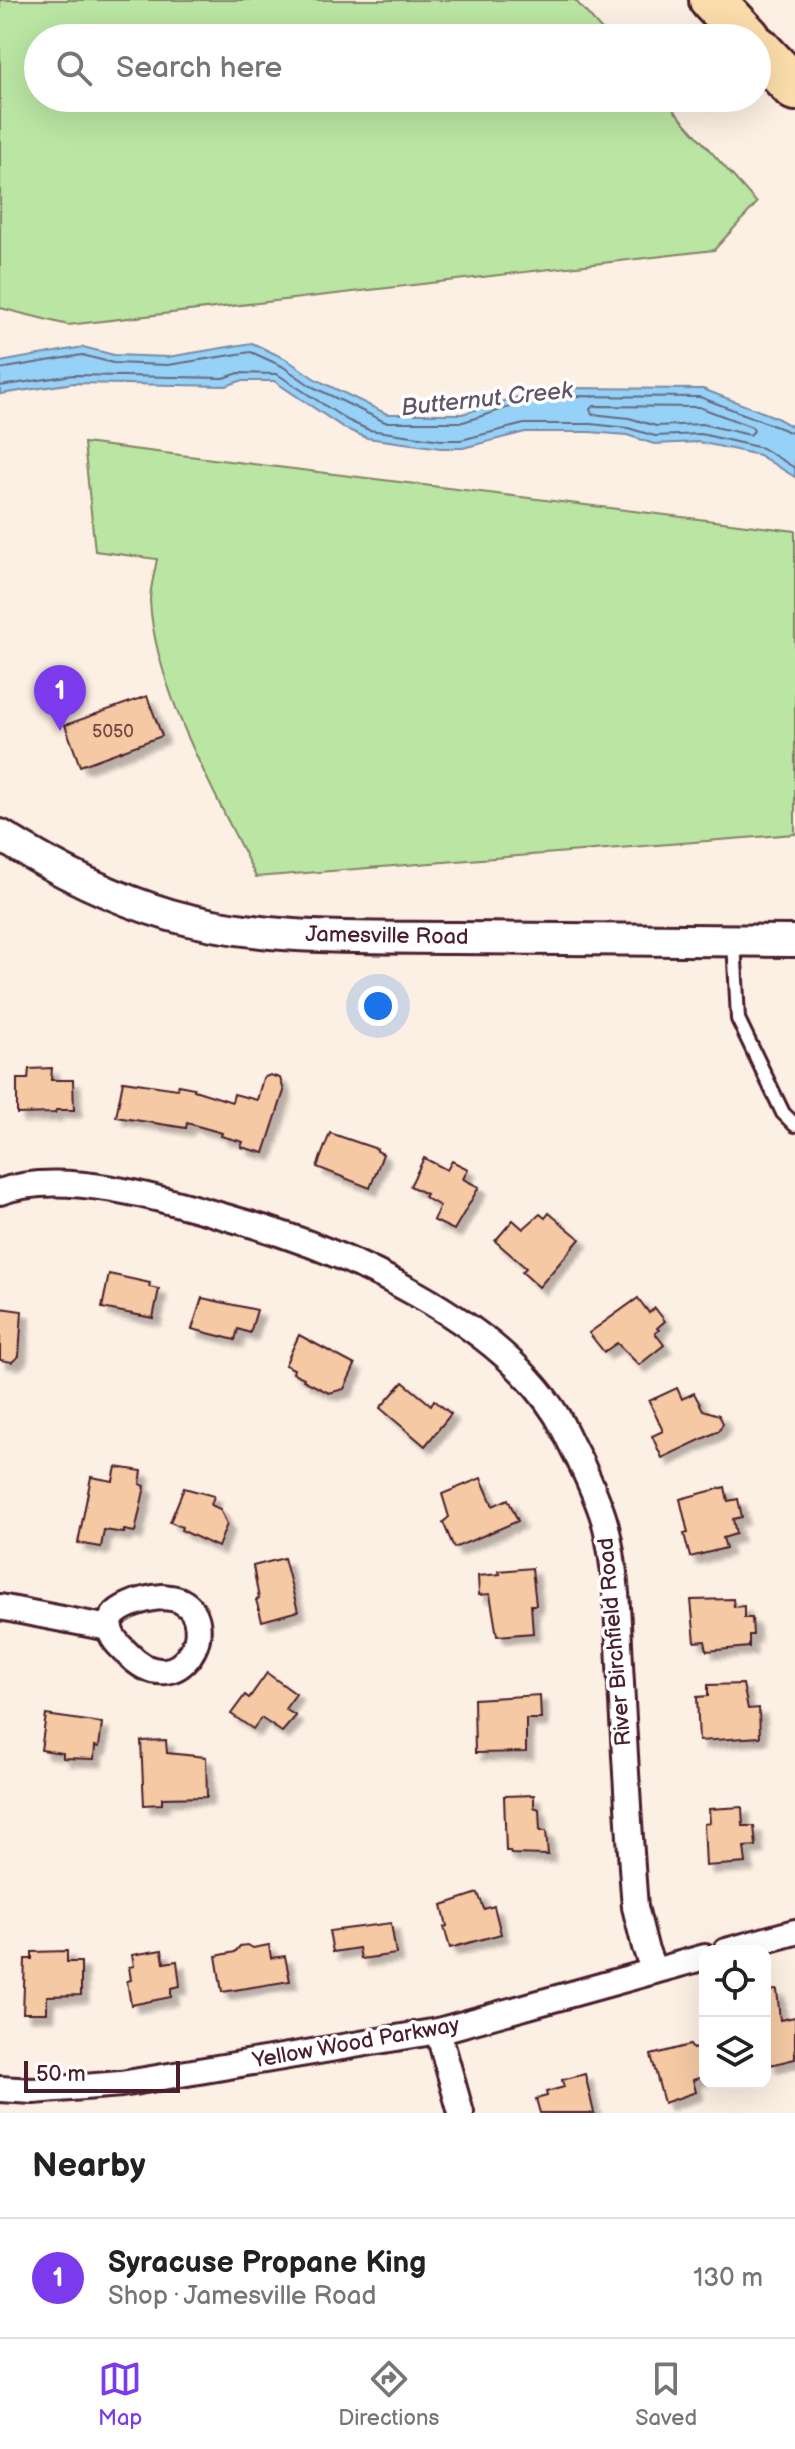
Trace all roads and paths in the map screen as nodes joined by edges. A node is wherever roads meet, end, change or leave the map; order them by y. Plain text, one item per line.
1 (712, 0) edge
2 (735, 24) edge
3 (771, 63) edge
4 (795, 88) edge
5 (0, 835) edge
6 (734, 940) junction
7 (795, 941) edge
8 (795, 1125) edge
9 (0, 1192) edge
10 (0, 1607) edge
11 (109, 1628) dead end
12 (795, 1932) edge
13 (748, 1945) edge
14 (699, 1959) edge
15 (654, 1971) junction
16 (438, 2031) junction
17 (0, 2089) edge
18 (461, 2113) edge

1 - 2 highway
3 - 4 highway
5 - 6 street, Jamesville Road
6 - 7 street, Jamesville Road
6 - 8 lane
9 - 15 street, River Birchfield Road
10 - 11 street
12 - 13 street
14 - 15 street, Yellow Wood Parkway
15 - 16 street, Yellow Wood Parkway
16 - 17 street, Yellow Wood Parkway
16 - 18 street

